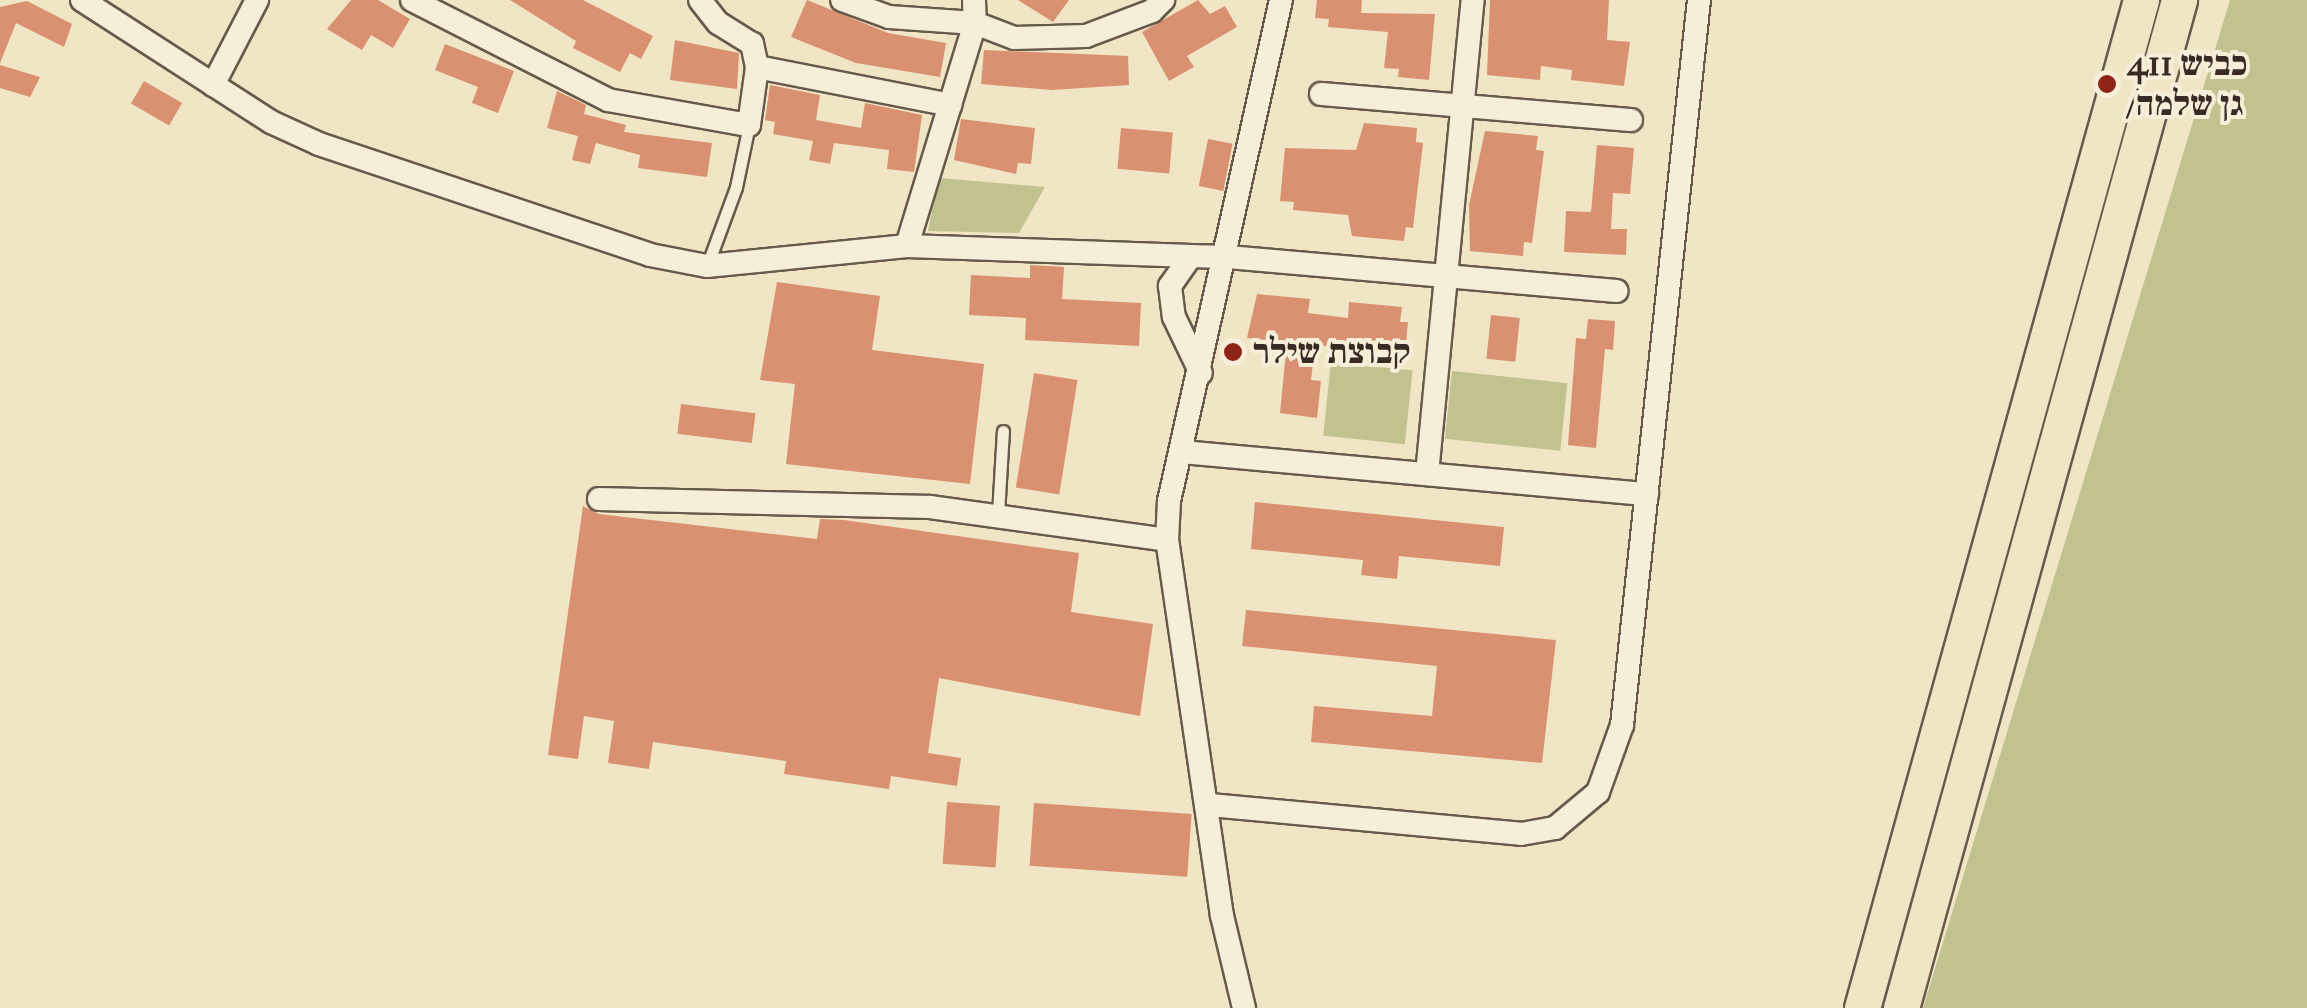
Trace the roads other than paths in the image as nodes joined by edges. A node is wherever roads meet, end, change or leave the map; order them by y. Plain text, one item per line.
1 (82, 0) edge
2 (257, 0) edge
3 (412, 0) edge
4 (700, 0) edge
5 (842, 0) edge
6 (1163, 0) edge
7 (1281, 0) edge
8 (1473, 0) edge
9 (1699, 0) edge
10 (2141, 0) edge
11 (2180, 0) edge
12 (974, 11) edge
13 (757, 67) junction
14 (213, 85) junction
15 (1322, 94) dead end
16 (950, 104) junction
17 (1463, 106) junction
18 (1631, 120) dead end
19 (750, 125) junction
20 (907, 246) junction
21 (1192, 256) junction
22 (1228, 257) junction
23 (706, 266) junction
24 (1446, 276) junction
25 (1617, 291) dead end
26 (1201, 373) junction
27 (1002, 430) dead end
28 (1182, 452) junction
29 (1428, 474) junction
30 (1647, 494) junction
31 (599, 499) dead end
32 (998, 514) junction
33 (1167, 540) junction
34 (1210, 805) junction
35 (1244, 1008) edge
36 (1862, 1008) edge
37 (1900, 1008) edge

1 - 14 street
2 - 14 street
3 - 19 street
4 - 13 street
5 - 12 street
6 - 12 street
7 - 22 street
8 - 17 street
9 - 30 street
10 - 36 main road
11 - 37 main road
12 - 16 street
13 - 16 street
13 - 19 street
14 - 23 street
15 - 17 street
16 - 20 street
17 - 18 street
17 - 24 street
19 - 23 lane
20 - 21 street
20 - 23 street
21 - 22 street
21 - 26 street
22 - 24 street
22 - 26 street
24 - 25 street
24 - 29 street
26 - 28 street
27 - 32 lane
28 - 29 street
28 - 33 street
29 - 30 street
30 - 34 street
31 - 32 street
32 - 33 street
33 - 34 street
34 - 35 street

